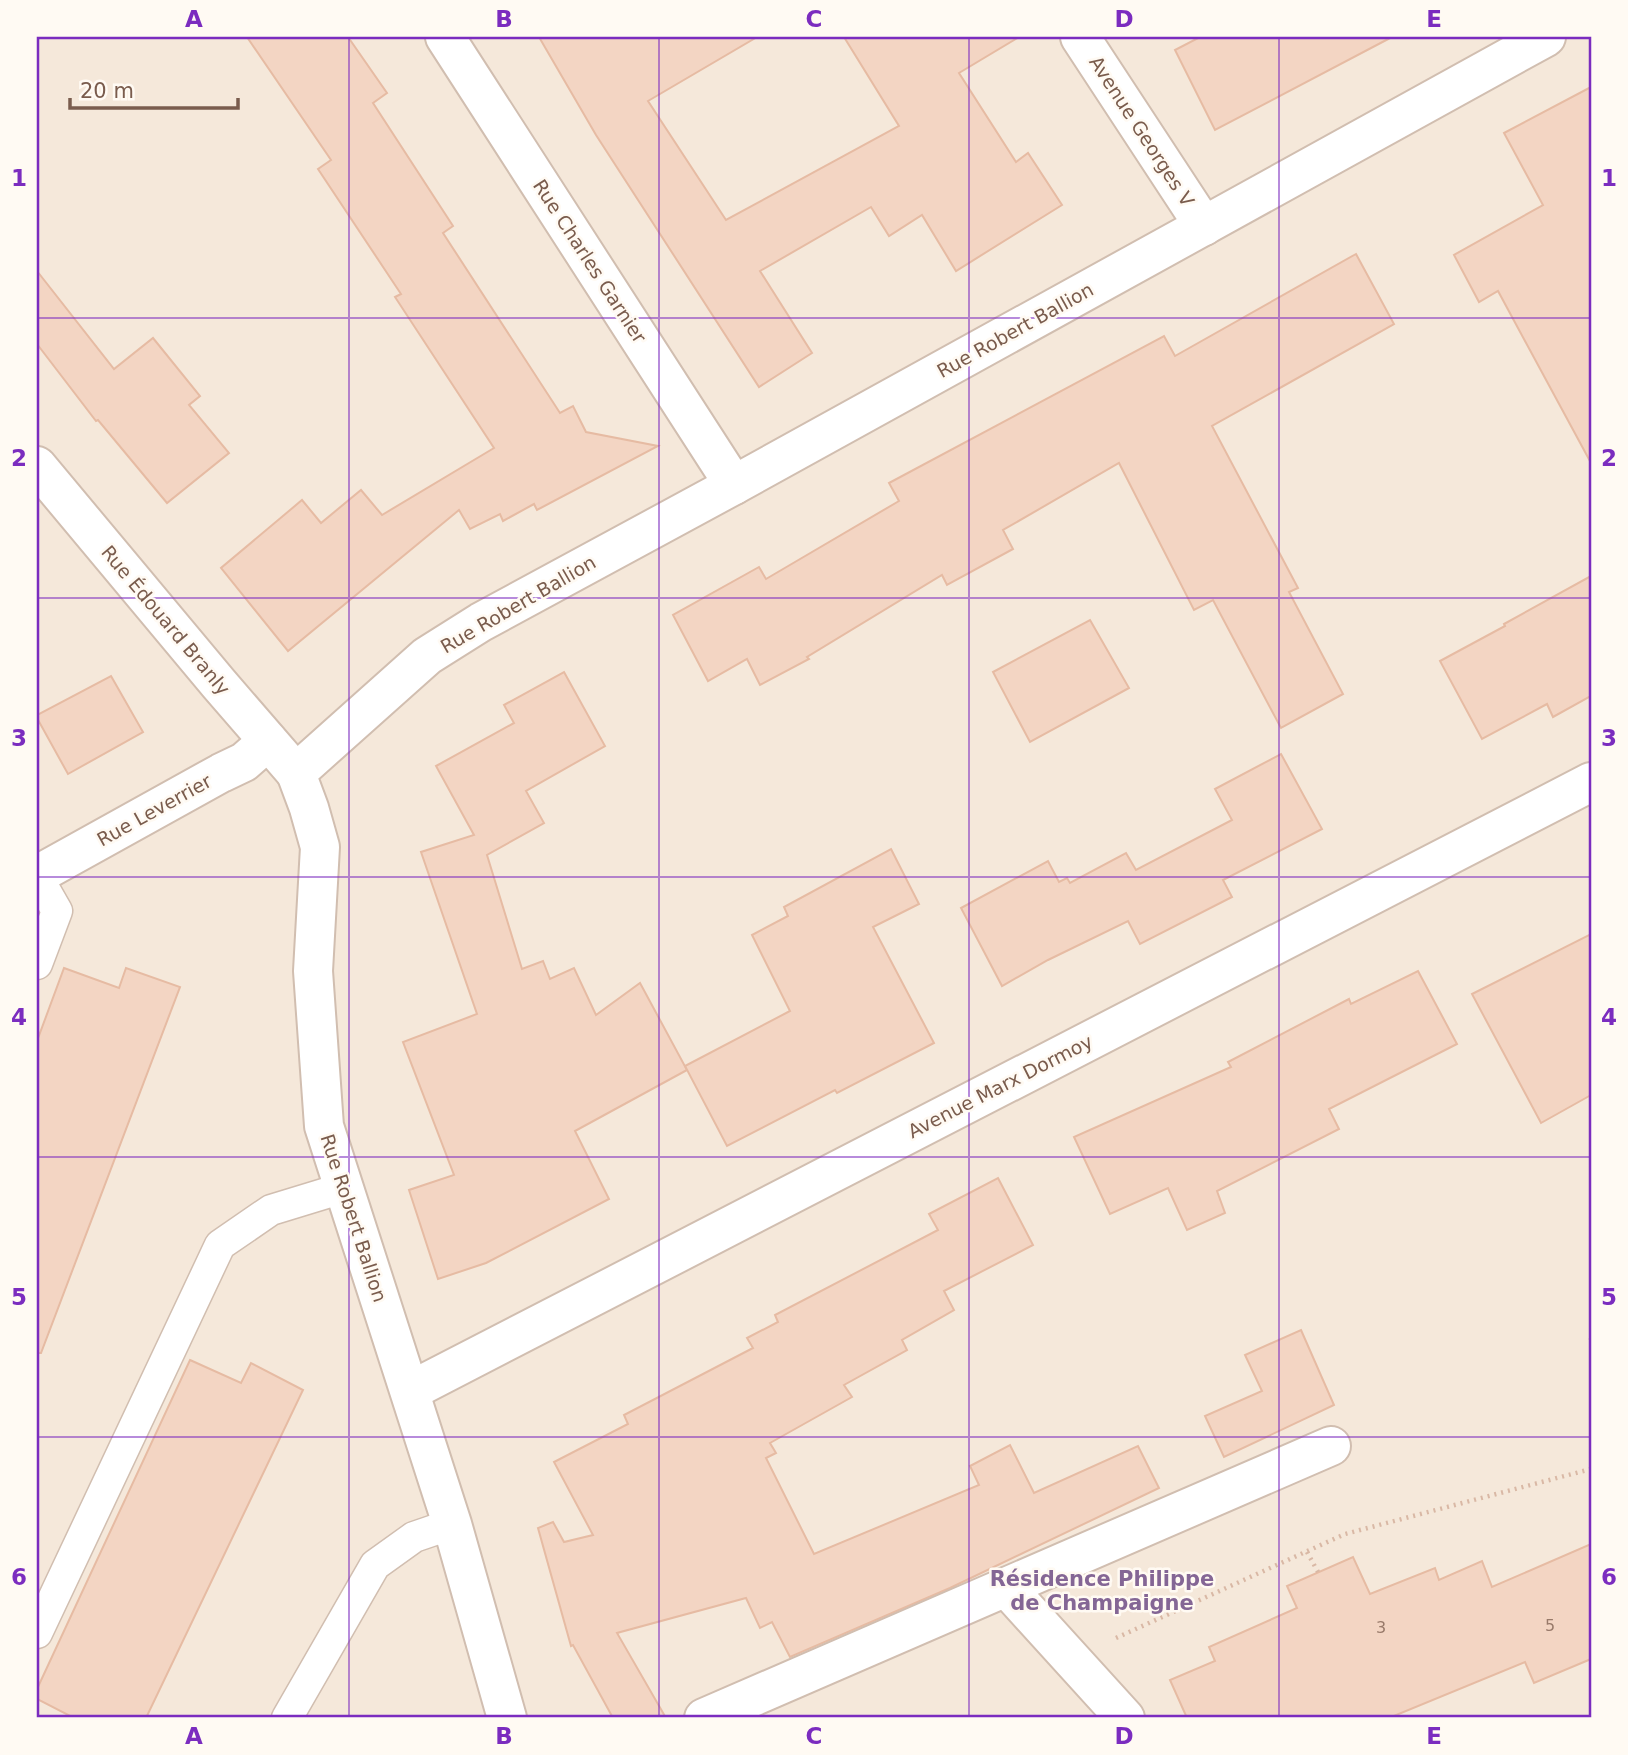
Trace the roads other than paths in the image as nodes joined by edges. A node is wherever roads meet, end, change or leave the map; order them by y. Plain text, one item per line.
1 (445, 37) edge
2 (1080, 37) edge
3 (1546, 37) edge
4 (1204, 226) junction
5 (37, 466) edge
6 (734, 485) junction
7 (268, 741) junction
8 (296, 773) junction
9 (1591, 782) edge
10 (37, 876) edge
11 (37, 964) edge
12 (343, 1188) junction
13 (410, 1391) junction
14 (1331, 1446) dead end
15 (452, 1524) junction
16 (1006, 1587) junction
17 (37, 1633) edge
18 (288, 1718) edge
19 (507, 1718) edge
20 (704, 1718) edge
21 (1125, 1718) edge

1 - 6 street, Rue Charles Garnier
2 - 4 street, Avenue Georges V
3 - 4 street, Rue Robert Ballion
4 - 6 street, Rue Robert Ballion
5 - 7 street, Rue Édouard Branly
6 - 8 street, Rue Robert Ballion
7 - 8 street, Rue Édouard Branly
7 - 10 street, Rue Leverrier
8 - 12 street, Rue Robert Ballion
9 - 13 street, Avenue Marx Dormoy
10 - 11 lane
12 - 13 street, Rue Robert Ballion
12 - 17 lane
13 - 15 street, Rue Robert Ballion
14 - 16 street
15 - 18 lane
15 - 19 street, Rue Robert Ballion
16 - 20 street
16 - 21 street

